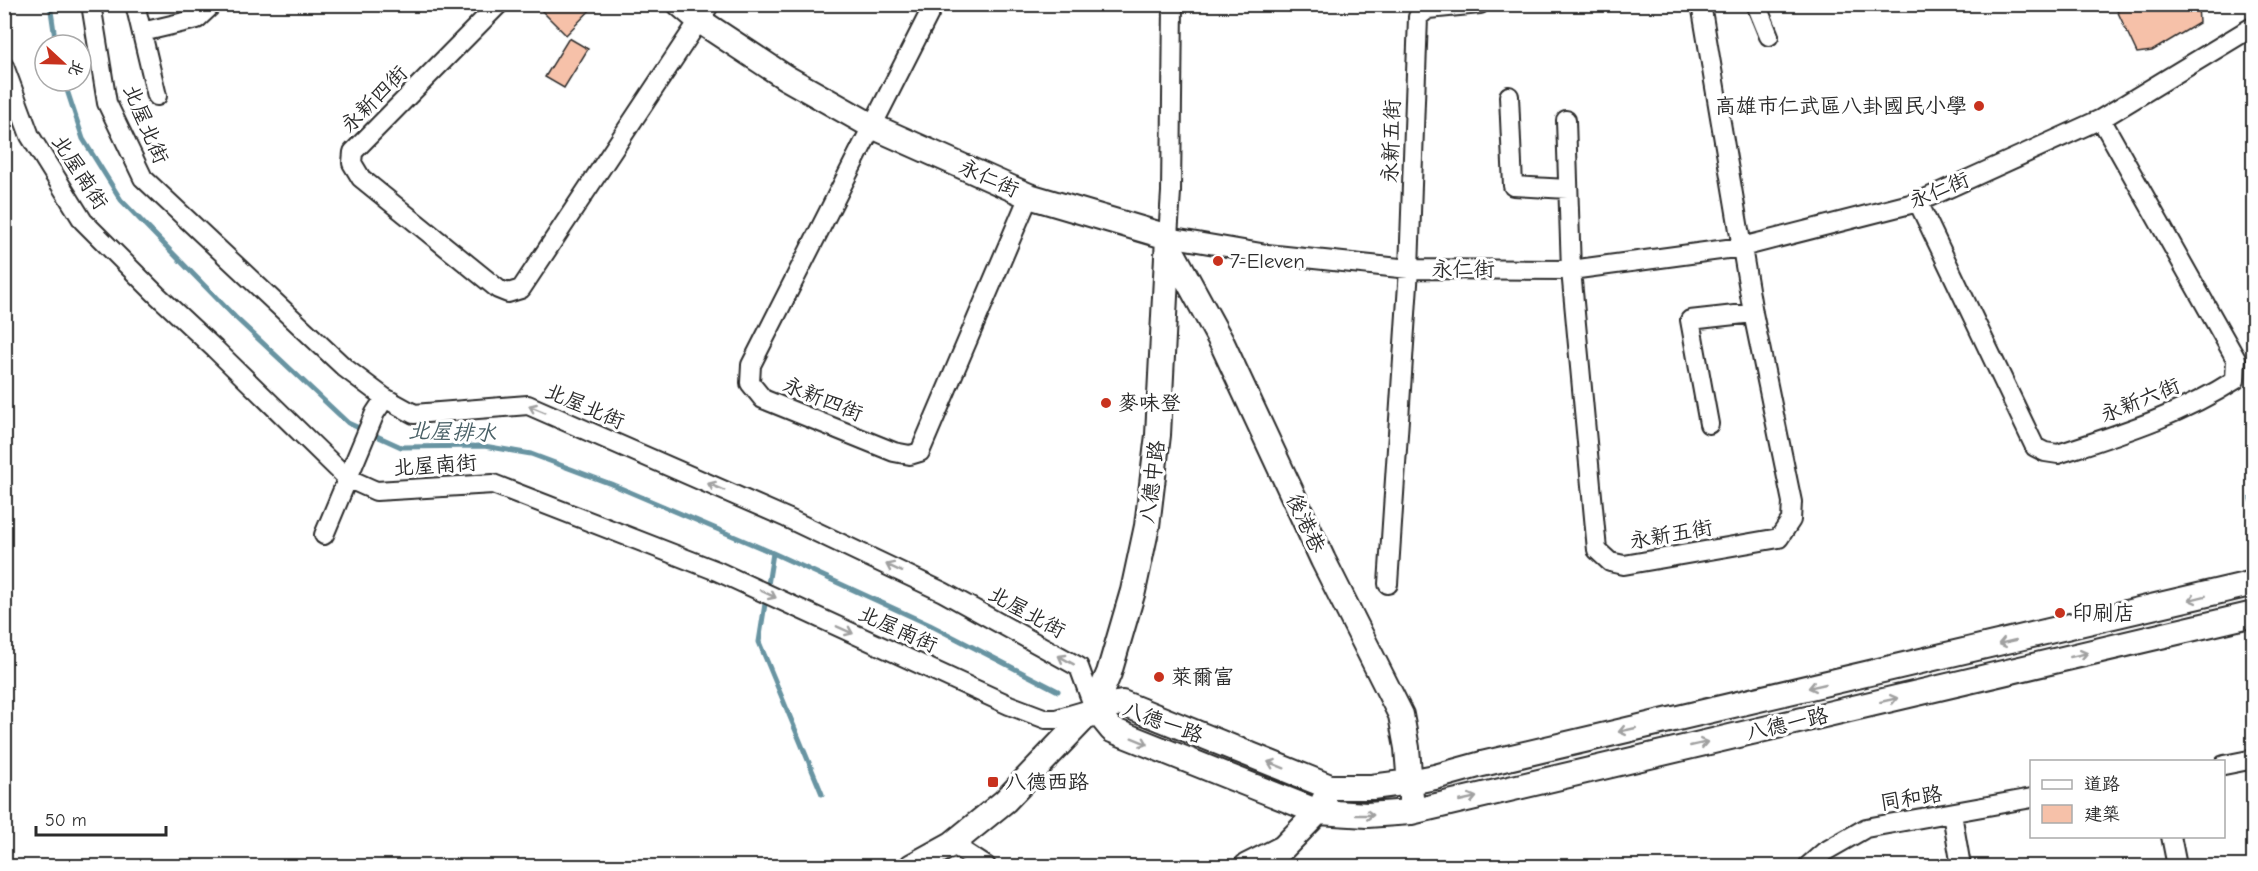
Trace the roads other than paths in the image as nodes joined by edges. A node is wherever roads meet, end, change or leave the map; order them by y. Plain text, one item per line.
1 (91, 4) edge
2 (135, 4) edge
3 (213, 4) edge
4 (499, 4) edge
5 (680, 4) edge
6 (934, 4) edge
7 (1173, 4) edge
8 (1480, 4) edge
9 (1699, 4) edge
10 (1756, 4) edge
11 (705, 13) edge
12 (2253, 26) edge
13 (142, 33) junction
14 (1769, 36) dead end
15 (4, 66) edge
16 (157, 96) dead end
17 (1509, 96) dead end
18 (2101, 119) junction
19 (1566, 120) dead end
20 (872, 126) junction
21 (1568, 189) junction
22 (1029, 196) junction
23 (1918, 202) junction
24 (1168, 240) junction
25 (1742, 247) junction
26 (1409, 269) junction
27 (1571, 270) junction
28 (1753, 313) junction
29 (380, 406) junction
30 (1709, 424) dead end
31 (347, 478) junction
32 (324, 535) dead end
33 (2253, 583) edge
34 (1388, 584) dead end
35 (2253, 614) edge
36 (1094, 708) junction
37 (2253, 759) edge
38 (2225, 765) edge
39 (1410, 782) junction
40 (1330, 787) junction
41 (2030, 798) edge
42 (1318, 812) junction
43 (1412, 812) junction
44 (1952, 814) junction
45 (2171, 838) edge
46 (952, 844) junction
47 (912, 867) edge
48 (986, 867) edge
49 (1247, 867) edge
50 (1808, 867) edge
51 (1961, 867) edge
52 (2177, 867) edge

1 - 29 street, 北屋北街
2 - 13 street
3 - 13 street
4 - 11 street, 永新四街
5 - 11 street, 永仁街
6 - 20 street, 永新四街
7 - 24 street, 八德中路
8 - 26 street, 永新五街
9 - 25 street, 永新五街
10 - 14 street
11 - 20 street, 永仁街
12 - 18 street, 永仁街
13 - 16 street
15 - 31 street, 北屋南街
17 - 21 street
18 - 23 street, 永仁街
18 - 23 street, 永新六街
19 - 21 street, 永新五街
20 - 22 street, 永仁街
20 - 22 street, 永新四街
21 - 27 street, 永新五街
22 - 24 street, 永仁街
23 - 25 street, 永仁街
24 - 26 street, 永仁街
24 - 36 street, 八德中路
24 - 39 street, 後港巷
25 - 27 street, 永仁街
25 - 28 street, 永新五街
26 - 27 street, 永仁街
26 - 34 street, 永新五街
27 - 28 street, 永新五街
28 - 30 street
29 - 31 street
36 -> 29 street, 北屋北街
31 - 32 street
31 -> 36 street, 北屋南街
33 -> 39 street, 八德一路
43 -> 35 street, 八德一路
40 -> 36 street, 八德一路
36 -> 42 street, 八德一路
36 - 46 street, 八德中路
37 - 38 street
39 - 40 street, 八德一路
39 - 43 street, 後港巷
40 - 42 street
41 - 44 street, 同和路
42 -> 43 street, 八德一路
42 - 49 street
44 - 50 street, 同和路
44 - 51 street
45 - 52 street
46 - 47 street, 八德中路
46 - 48 street

